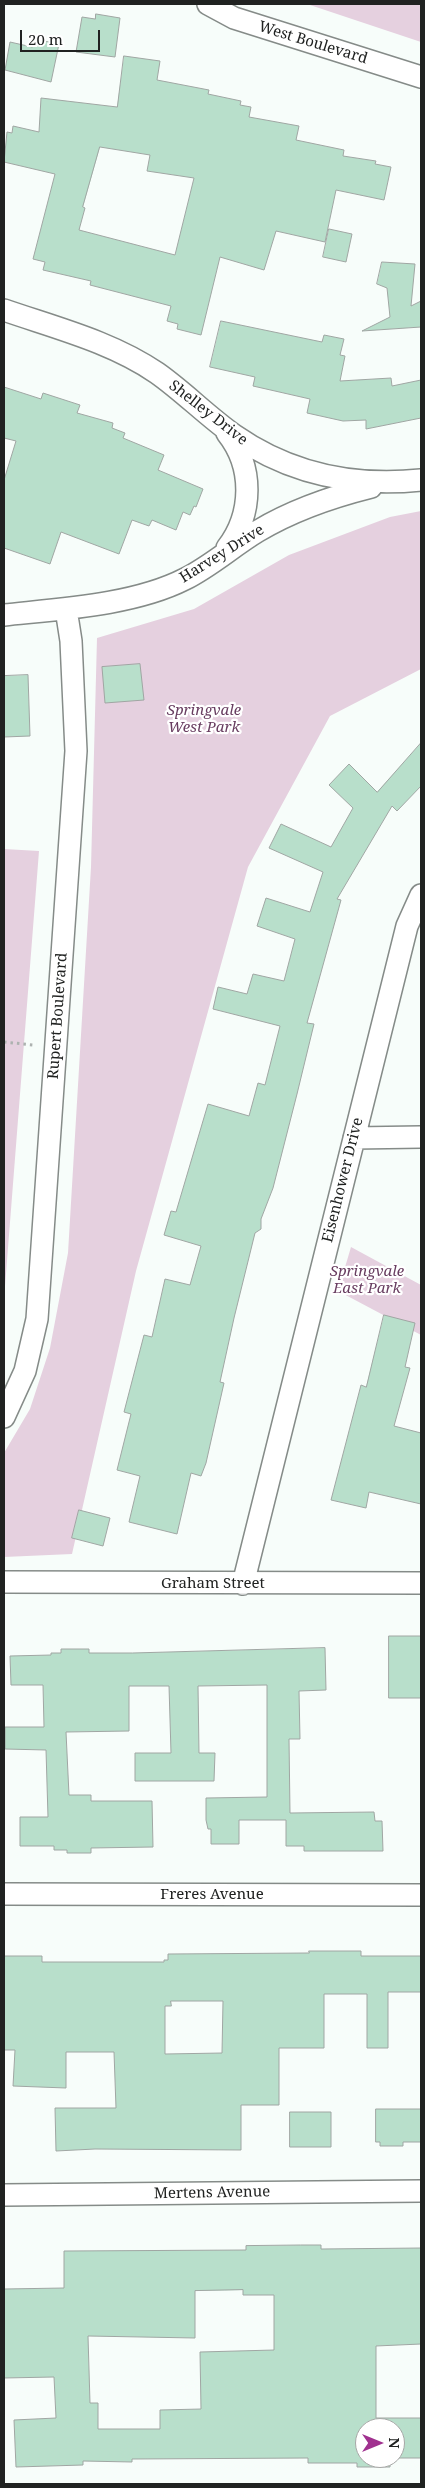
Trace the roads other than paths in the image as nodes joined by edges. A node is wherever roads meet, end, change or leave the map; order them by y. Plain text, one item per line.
1 (208, 4) edge
2 (421, 77) edge
3 (4, 310) edge
4 (217, 422) junction
5 (413, 481) edge
6 (214, 561) junction
7 (66, 609) junction
8 (4, 615) edge
9 (421, 895) edge
10 (421, 1137) edge
11 (354, 1138) junction
12 (4, 1417) edge
13 (4, 1582) edge
14 (421, 1583) edge
15 (243, 1584) junction
16 (4, 1894) edge
17 (421, 1895) edge
18 (421, 2191) edge
19 (4, 2195) edge

1 - 2 street, West Boulevard
3 - 4 street, Shelley Drive
4 - 5 street, Shelley Drive
4 - 6 street
5 - 6 street, Harvey Drive
6 - 7 street, Harvey Drive
7 - 8 street, Harvey Drive
7 - 12 street, Rupert Boulevard
9 - 11 street, Eisenhower Drive
10 - 11 street
11 - 15 street, Eisenhower Drive
13 - 15 street, Graham Street
14 - 15 street, Graham Street
16 - 17 street, Freres Avenue
18 - 19 street, Mertens Avenue

